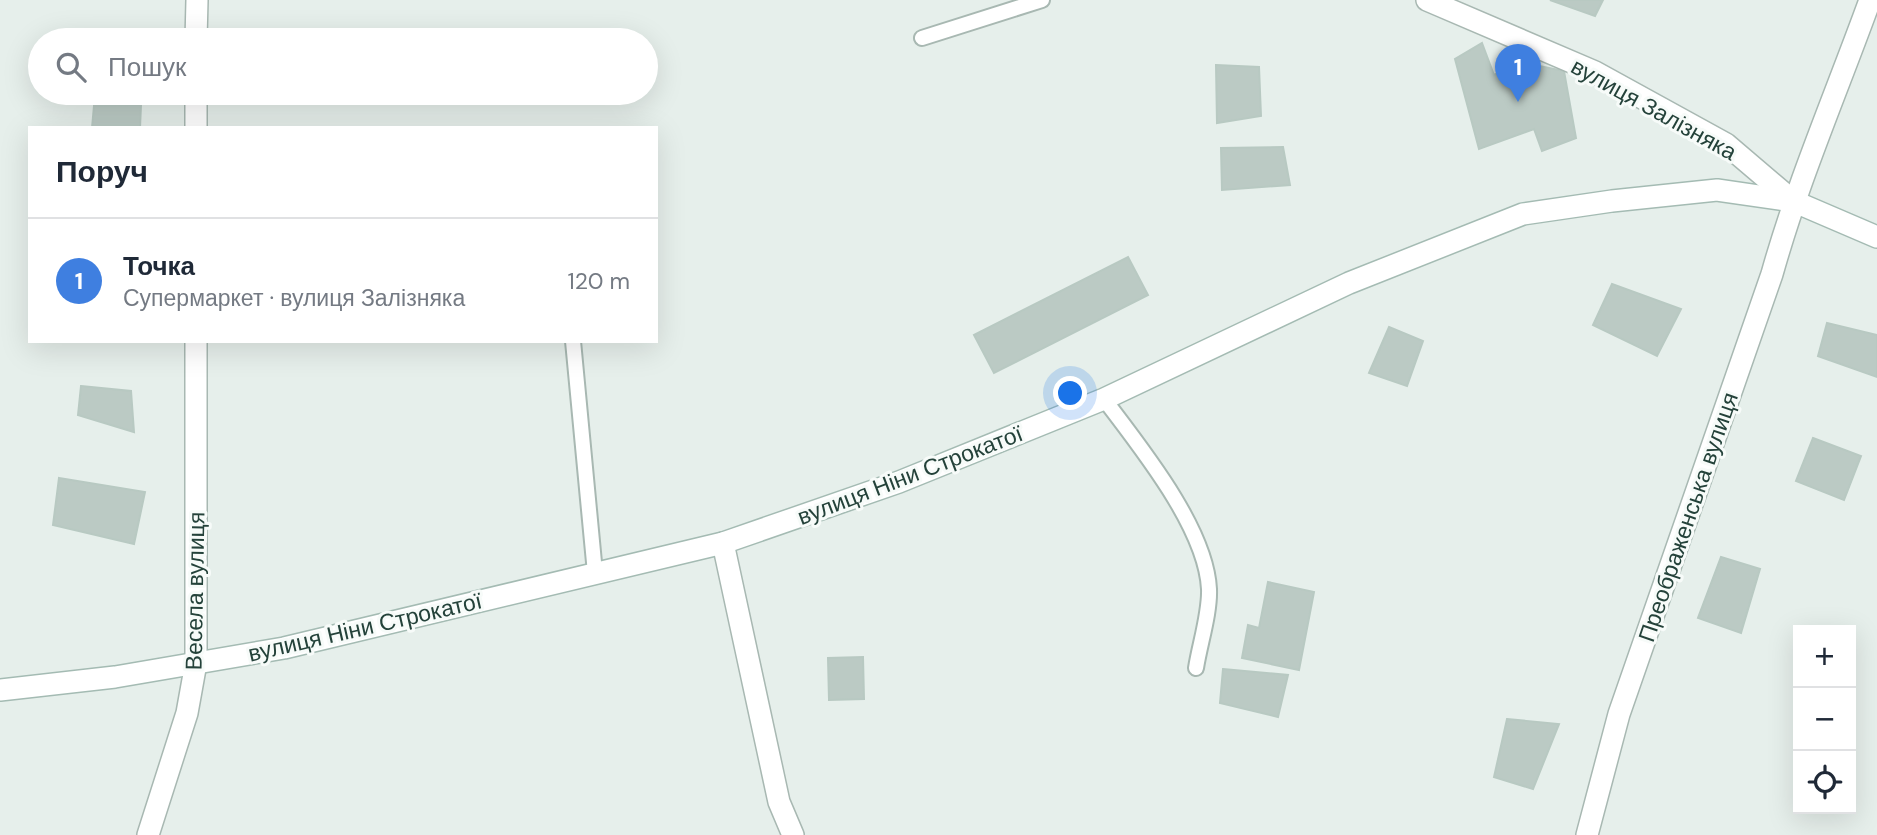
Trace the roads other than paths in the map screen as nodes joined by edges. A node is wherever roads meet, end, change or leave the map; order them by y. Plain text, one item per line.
1 (197, 0) edge
2 (1042, 0) edge
3 (1427, 0) edge
4 (1870, 0) edge
5 (196, 28) edge
6 (922, 38) dead end
7 (196, 105) edge
8 (196, 126) edge
9 (1793, 201) junction
10 (1877, 237) edge
11 (196, 343) edge
12 (573, 343) edge
13 (1104, 399) junction
14 (723, 543) junction
15 (595, 573) junction
16 (196, 663) junction
17 (1196, 668) dead end
18 (0, 690) edge
19 (148, 835) edge
20 (793, 835) edge
21 (1587, 835) edge

1 - 5 street
2 - 6 lane
3 - 9 street, вулиця Залізняка
4 - 9 street, Преображенська вулиця
7 - 8 street
9 - 10 street
9 - 13 street, вулиця Ніни Строкатої
9 - 21 street, Преображенська вулиця
11 - 16 street, Весела вулиця
12 - 15 lane
13 - 14 street, вулиця Ніни Строкатої
13 - 17 lane
14 - 15 street, вулиця Ніни Строкатої
14 - 20 street
15 - 16 street, вулиця Ніни Строкатої
16 - 18 street, вулиця Ніни Строкатої
16 - 19 street, Весела вулиця

